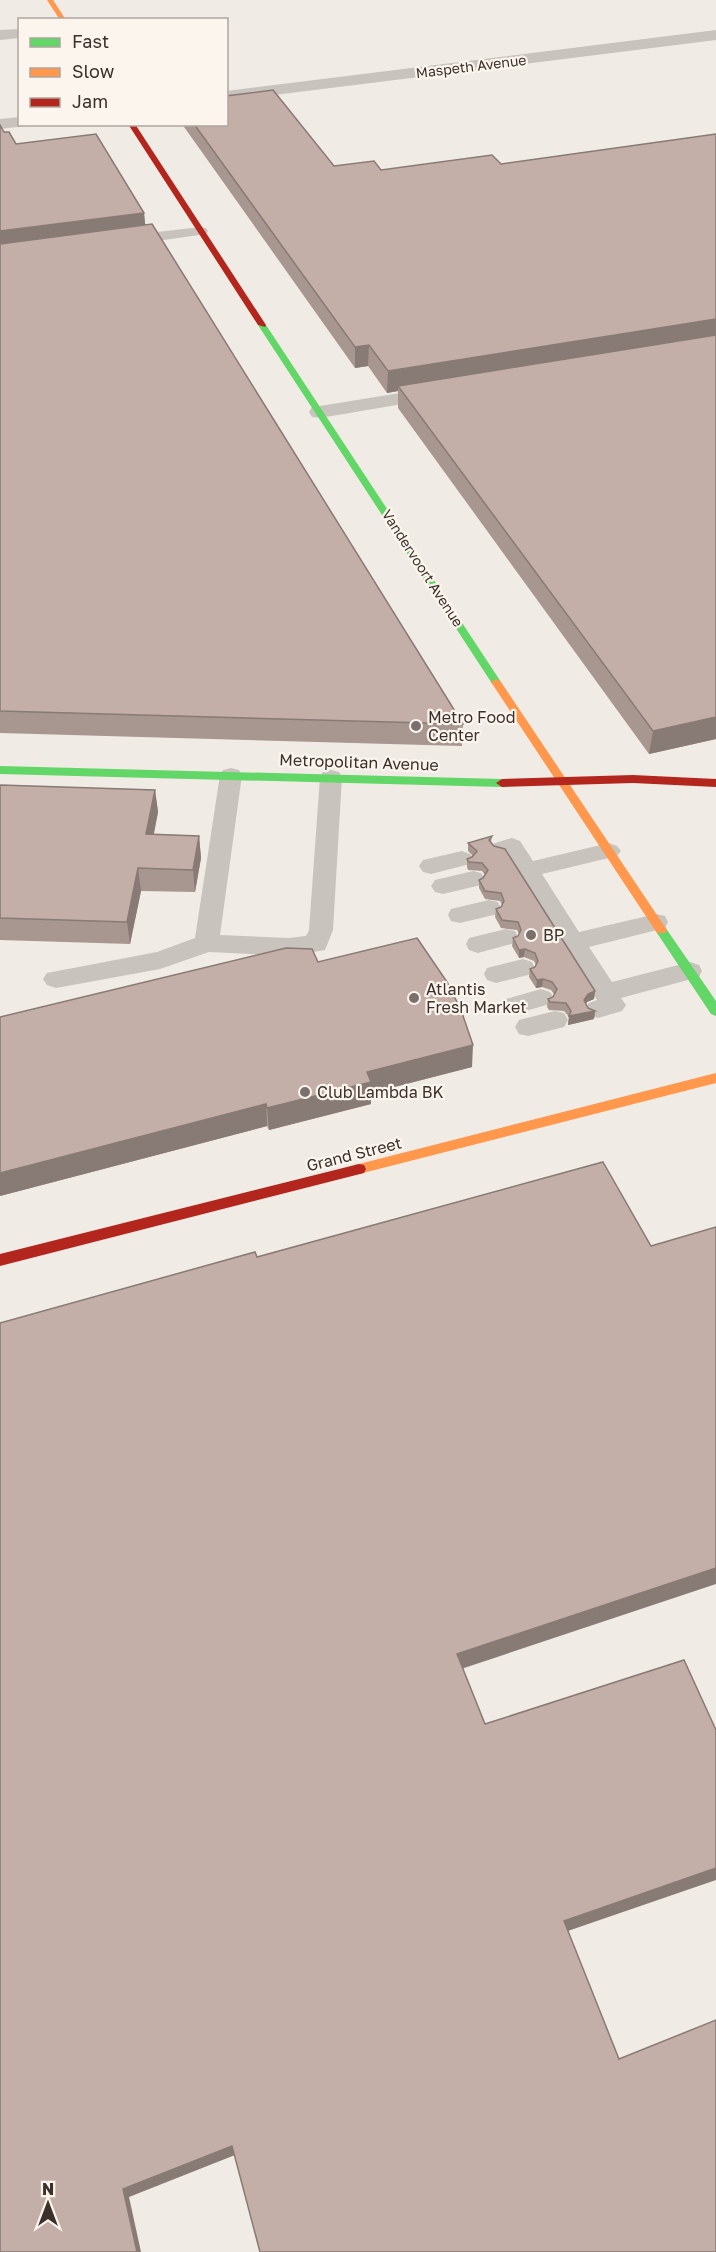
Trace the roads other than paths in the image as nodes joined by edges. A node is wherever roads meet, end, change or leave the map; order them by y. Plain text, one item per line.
1 (50, 0) edge
2 (62, 18) edge
3 (18, 33) edge
4 (0, 35) edge
5 (716, 35) edge
6 (228, 96) edge
7 (18, 122) edge
8 (0, 124) edge
9 (132, 126) edge
10 (201, 231) junction
11 (105, 244) edge
12 (460, 389) edge
13 (320, 412) junction
14 (0, 770) edge
15 (231, 775) junction
16 (331, 777) junction
17 (563, 780) junction
18 (716, 783) edge
19 (609, 851) junction
20 (467, 869) edge
21 (437, 876) dead end
22 (489, 908) dead end
23 (460, 915) dead end
24 (656, 922) junction
25 (506, 937) dead end
26 (565, 940) junction
27 (207, 943) junction
28 (478, 944) dead end
29 (523, 968) dead end
30 (690, 971) junction
31 (496, 974) dead end
32 (56, 979) dead end
33 (541, 998) dead end
34 (515, 1005) dead end
35 (716, 1011) edge
36 (555, 1020) dead end
37 (528, 1027) dead end
38 (716, 1078) edge
39 (0, 1260) edge

1 - 2 main road
3 - 4 street
5 - 6 street, Maspeth Avenue
7 - 8 street
9 - 10 main road, Vandervoort Avenue
10 - 11 lane
10 - 13 main road, Vandervoort Avenue
12 - 13 street
13 - 17 main road, Vandervoort Avenue
14 - 15 main road, Metropolitan Avenue
15 - 16 main road, Metropolitan Avenue
15 - 27 lane
16 - 17 main road, Metropolitan Avenue
16 - 27 lane
17 - 18 main road, Metropolitan Avenue
17 - 19 main road, Vandervoort Avenue
19 - 24 main road, Vandervoort Avenue
19 - 26 lane
20 - 21 lane
22 - 23 lane
24 - 26 lane
24 - 30 main road, Vandervoort Avenue
25 - 28 lane
26 - 30 lane
27 - 32 lane
29 - 31 lane
30 - 35 main road, Vandervoort Avenue
33 - 34 lane
36 - 37 lane
38 - 39 main road, Grand Street

